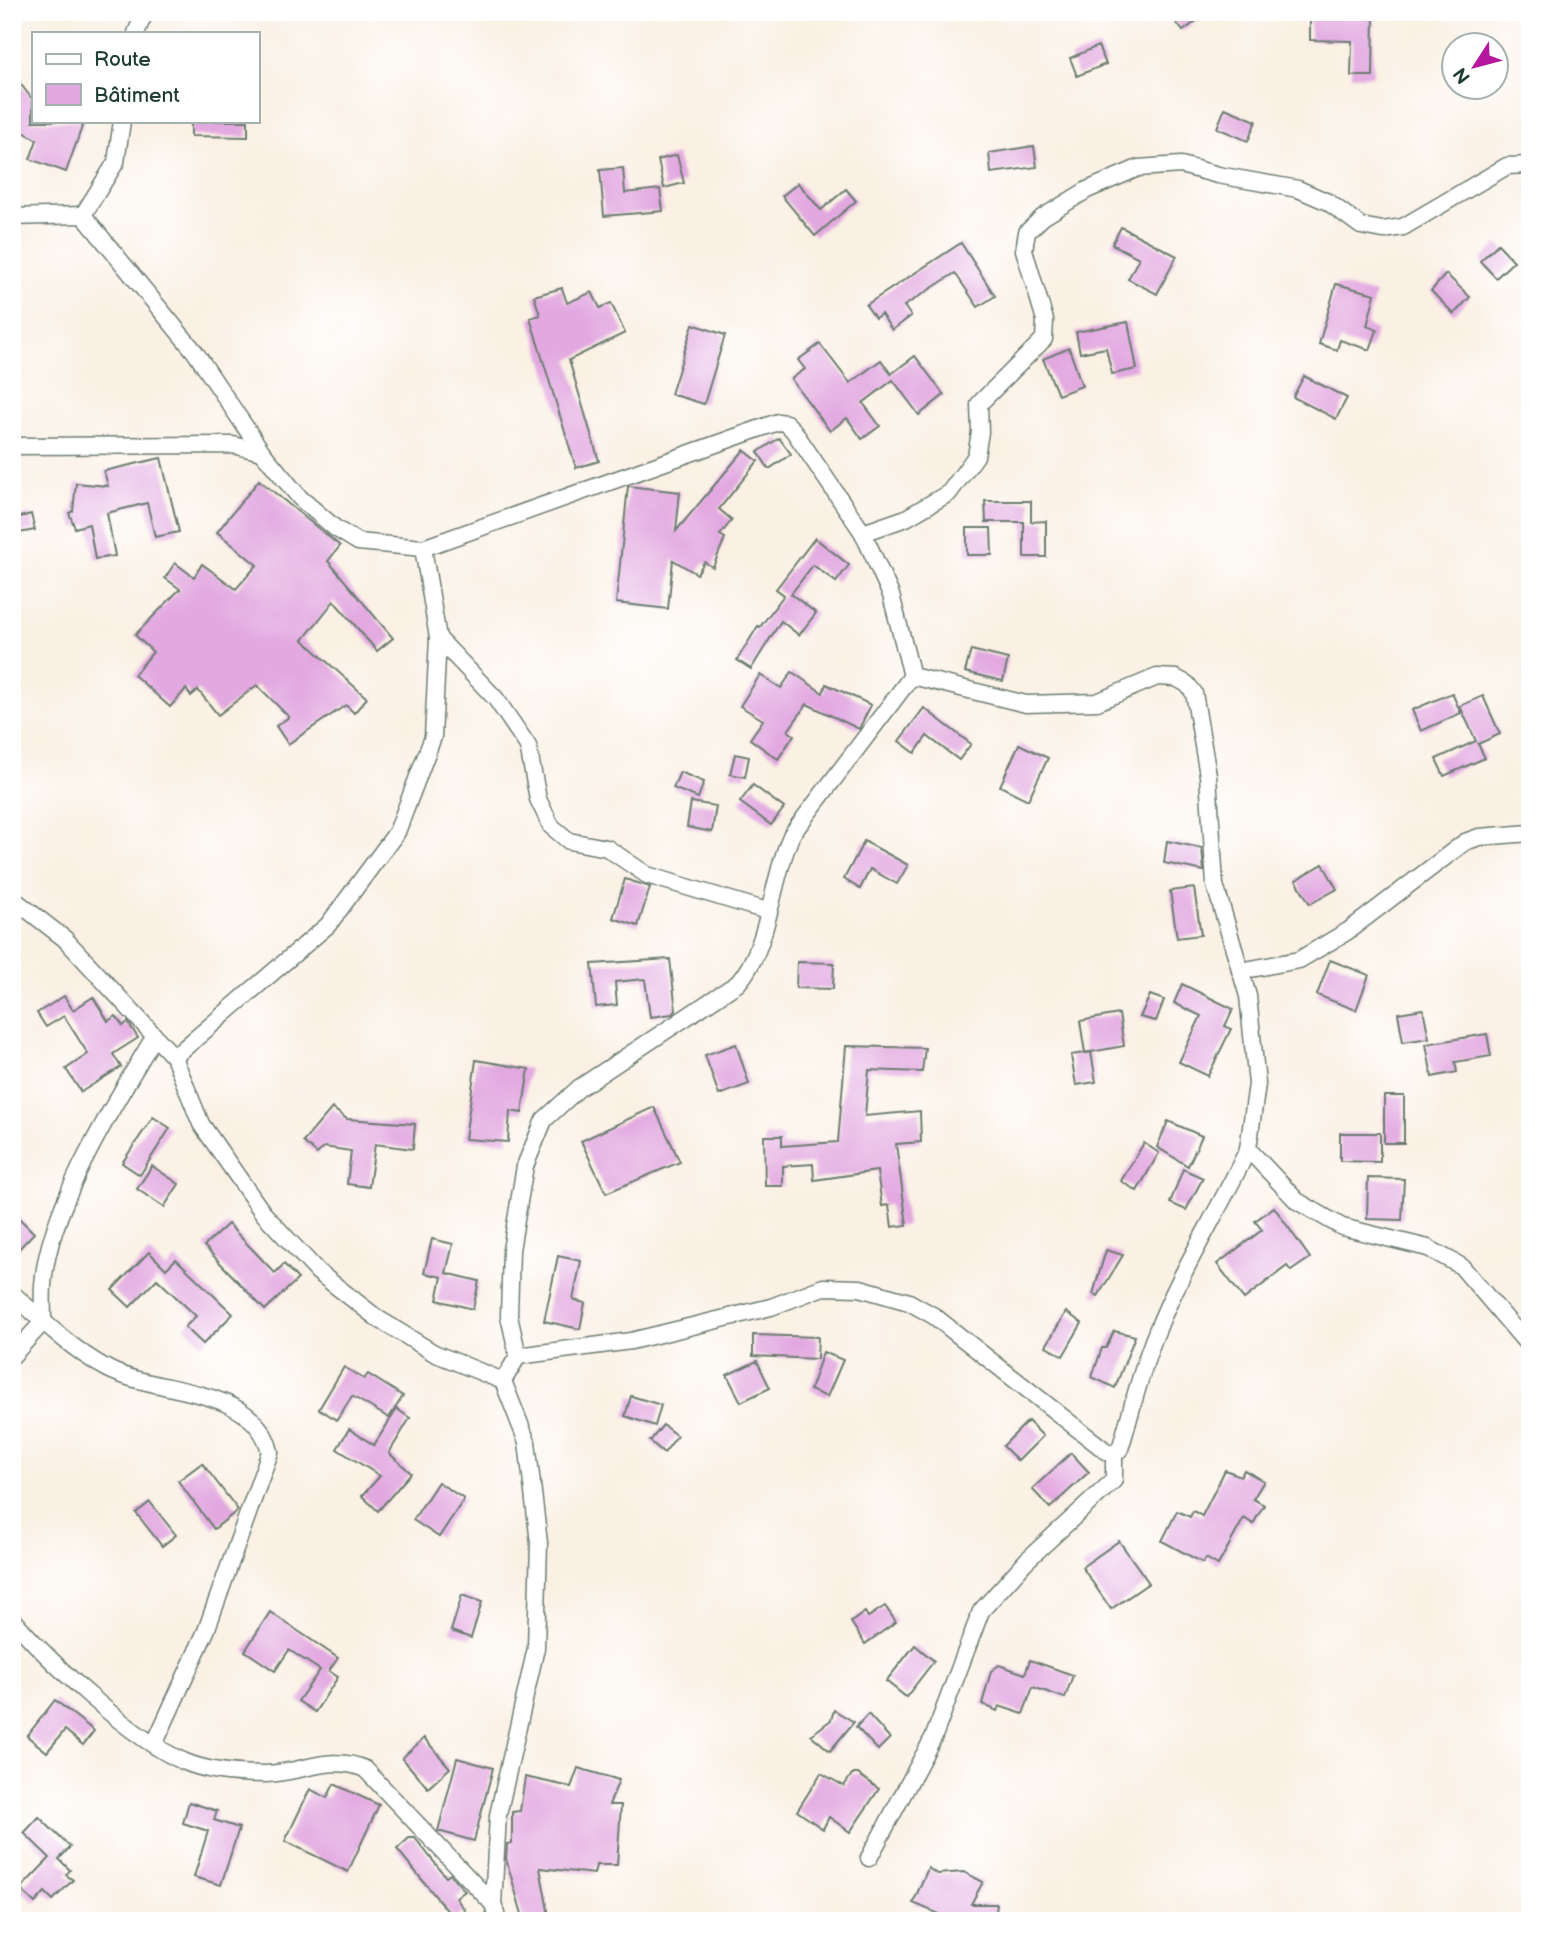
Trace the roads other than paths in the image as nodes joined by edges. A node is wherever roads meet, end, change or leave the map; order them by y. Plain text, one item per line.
1 (145, 12) edge
2 (136, 32) edge
3 (122, 122) edge
4 (1530, 165) edge
5 (83, 215) junction
6 (12, 217) edge
7 (12, 446) edge
8 (262, 452) junction
9 (863, 533) junction
10 (423, 548) junction
11 (438, 638) junction
12 (912, 676) junction
13 (1530, 833) edge
14 (12, 898) edge
15 (767, 911) junction
16 (1240, 971) junction
17 (154, 1037) junction
18 (174, 1057) junction
19 (1248, 1149) junction
20 (12, 1293) edge
21 (43, 1322) junction
22 (1530, 1347) edge
23 (12, 1356) edge
24 (518, 1356) junction
25 (503, 1381) junction
26 (1114, 1454) junction
27 (12, 1618) edge
28 (154, 1745) junction
29 (869, 1858) dead end
30 (493, 1904) junction
31 (498, 1921) edge

1 - 2 street
3 - 5 street
4 - 9 street
5 - 6 street
5 - 8 street
7 - 8 street
8 - 10 street
9 - 10 street
9 - 12 street
10 - 11 street
11 - 15 street
11 - 18 street
12 - 15 street
12 - 16 street
13 - 16 street
14 - 17 street
15 - 24 street
16 - 19 street
17 - 18 street
17 - 21 street
18 - 25 street
19 - 22 street
19 - 26 street
20 - 21 street
21 - 23 street
21 - 28 street
24 - 25 street
24 - 26 street
25 - 30 street
26 - 29 street
27 - 28 street
28 - 30 street
30 - 31 street

